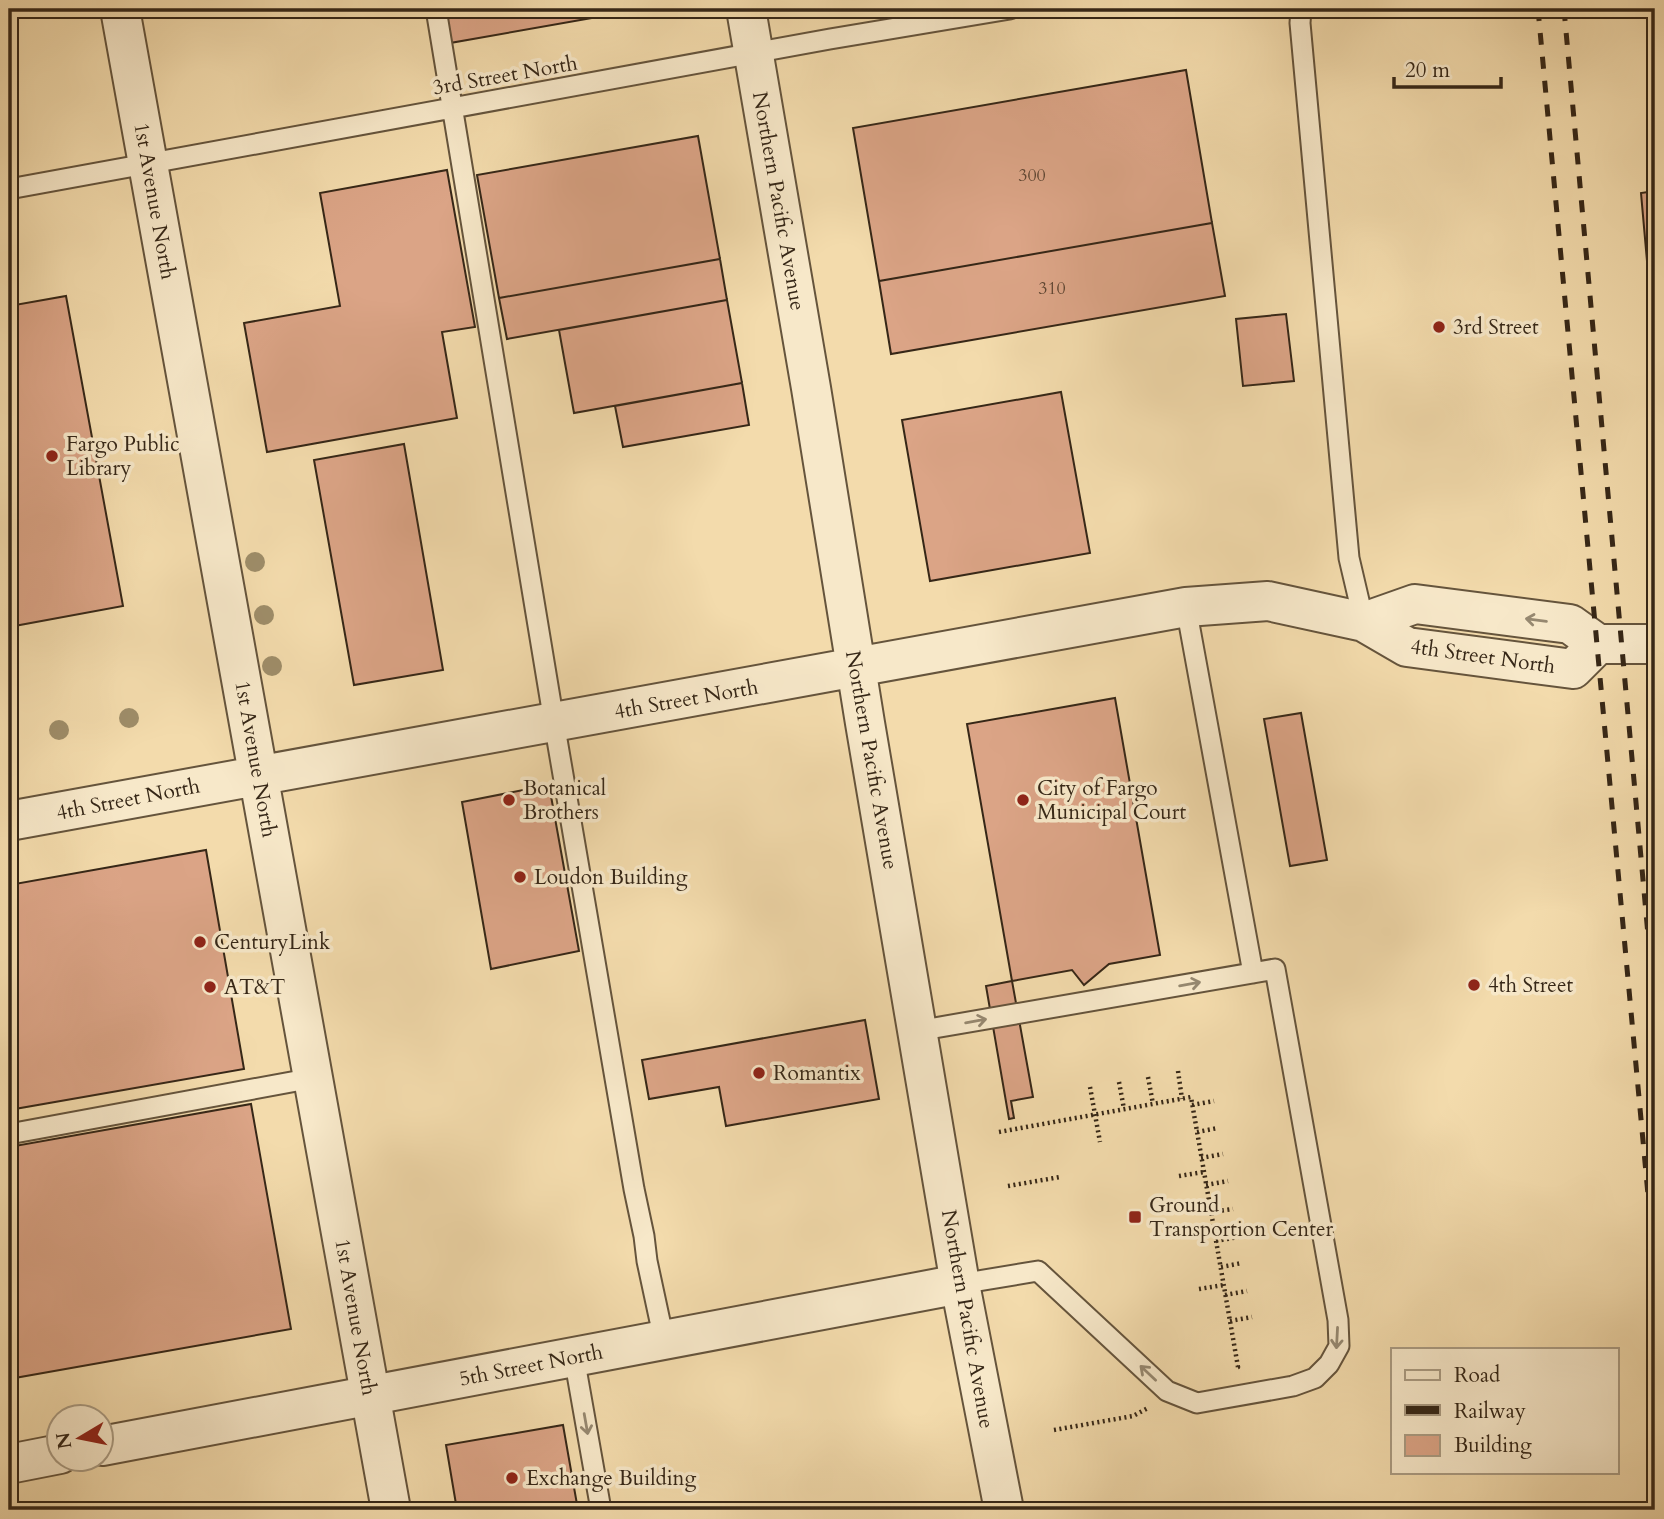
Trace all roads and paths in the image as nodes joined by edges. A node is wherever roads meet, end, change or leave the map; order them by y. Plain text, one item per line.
1 (120, 9) edge
2 (436, 9) edge
3 (746, 9) edge
4 (1010, 9) edge
5 (1301, 9) edge
6 (753, 54) junction
7 (452, 108) junction
8 (148, 162) junction
9 (9, 189) edge
10 (1186, 607) junction
11 (1364, 622) junction
12 (1655, 644) edge
13 (856, 668) junction
14 (554, 722) junction
15 (258, 775) junction
16 (9, 821) edge
17 (1253, 972) junction
18 (917, 1031) junction
19 (1178, 1071) dead end
20 (1148, 1077) dead end
21 (313, 1078) junction
22 (1119, 1082) dead end
23 (1090, 1087) dead end
24 (1182, 1099) junction
25 (1214, 1101) dead end
26 (1153, 1104) junction
27 (1192, 1105) junction
28 (1124, 1109) junction
29 (1095, 1114) junction
30 (1219, 1128) dead end
31 (999, 1132) dead end
32 (1197, 1132) junction
33 (9, 1134) edge
34 (1100, 1142) dead end
35 (1223, 1154) dead end
36 (1201, 1158) junction
37 (1204, 1172) junction
38 (1179, 1176) dead end
39 (1060, 1177) dead end
40 (1228, 1181) dead end
41 (1206, 1185) junction
42 (1008, 1186) dead end
43 (1233, 1209) dead end
44 (1211, 1212) junction
45 (1238, 1237) dead end
46 (1216, 1241) junction
47 (1242, 1263) dead end
48 (1221, 1267) junction
49 (960, 1284) junction
50 (1224, 1284) junction
51 (1199, 1289) dead end
52 (1247, 1291) dead end
53 (1226, 1295) junction
54 (1252, 1317) dead end
55 (1230, 1321) junction
56 (664, 1340) junction
57 (574, 1357) junction
58 (1227, 1369) dead end
59 (1167, 1391) junction
60 (370, 1396) junction
61 (1054, 1430) dead end
62 (116, 1443) edge
63 (46, 1457) edge
64 (9, 1464) edge
65 (391, 1510) edge
66 (601, 1510) edge
67 (1004, 1510) edge

1 - 8 street, 1st Avenue North
2 - 7 lane
3 - 6 street, Northern Pacific Avenue
4 - 6 lane, 3rd Street North
5 - 11 lane
6 - 7 lane, 3rd Street North
6 - 13 street, Northern Pacific Avenue
7 - 8 lane, 3rd Street North
7 - 14 lane
8 - 9 lane, 3rd Street North
8 - 15 street, 1st Avenue North
10 - 11 street, 4th Street North
10 - 13 street, 4th Street North
10 - 17 lane
11 - 12 street, 4th Street North
13 - 14 street, 4th Street North
13 - 18 street, Northern Pacific Avenue
14 - 15 street, 4th Street North
14 - 56 lane
15 - 16 street, 4th Street North
15 - 21 street, 1st Avenue North
18 -> 17 lane
17 -> 59 lane
18 - 49 street, Northern Pacific Avenue
19 - 24 path
20 - 26 path
21 - 33 lane
21 - 60 street, 1st Avenue North
22 - 28 path
23 - 29 path
24 - 26 path
24 - 27 path
25 - 27 path
26 - 28 path
27 - 32 path
28 - 29 path
29 - 31 path
29 - 34 path
30 - 32 path
32 - 36 path
35 - 36 path
36 - 37 path
37 - 38 path
37 - 41 path
39 - 42 path
40 - 41 path
41 - 44 path
43 - 44 path
44 - 46 path
45 - 46 path
46 - 48 path
47 - 48 path
48 - 50 path
49 - 56 street, 5th Street North
59 -> 49 lane
49 - 67 street, Northern Pacific Avenue
50 - 51 path
50 - 53 path
52 - 53 path
53 - 55 path
54 - 55 path
55 - 58 path
56 - 57 street, 5th Street North
57 - 60 street, 5th Street North
57 -> 66 lane
59 - 61 path
60 - 62 street, 5th Street North
60 - 65 street, 1st Avenue North
63 - 64 street

